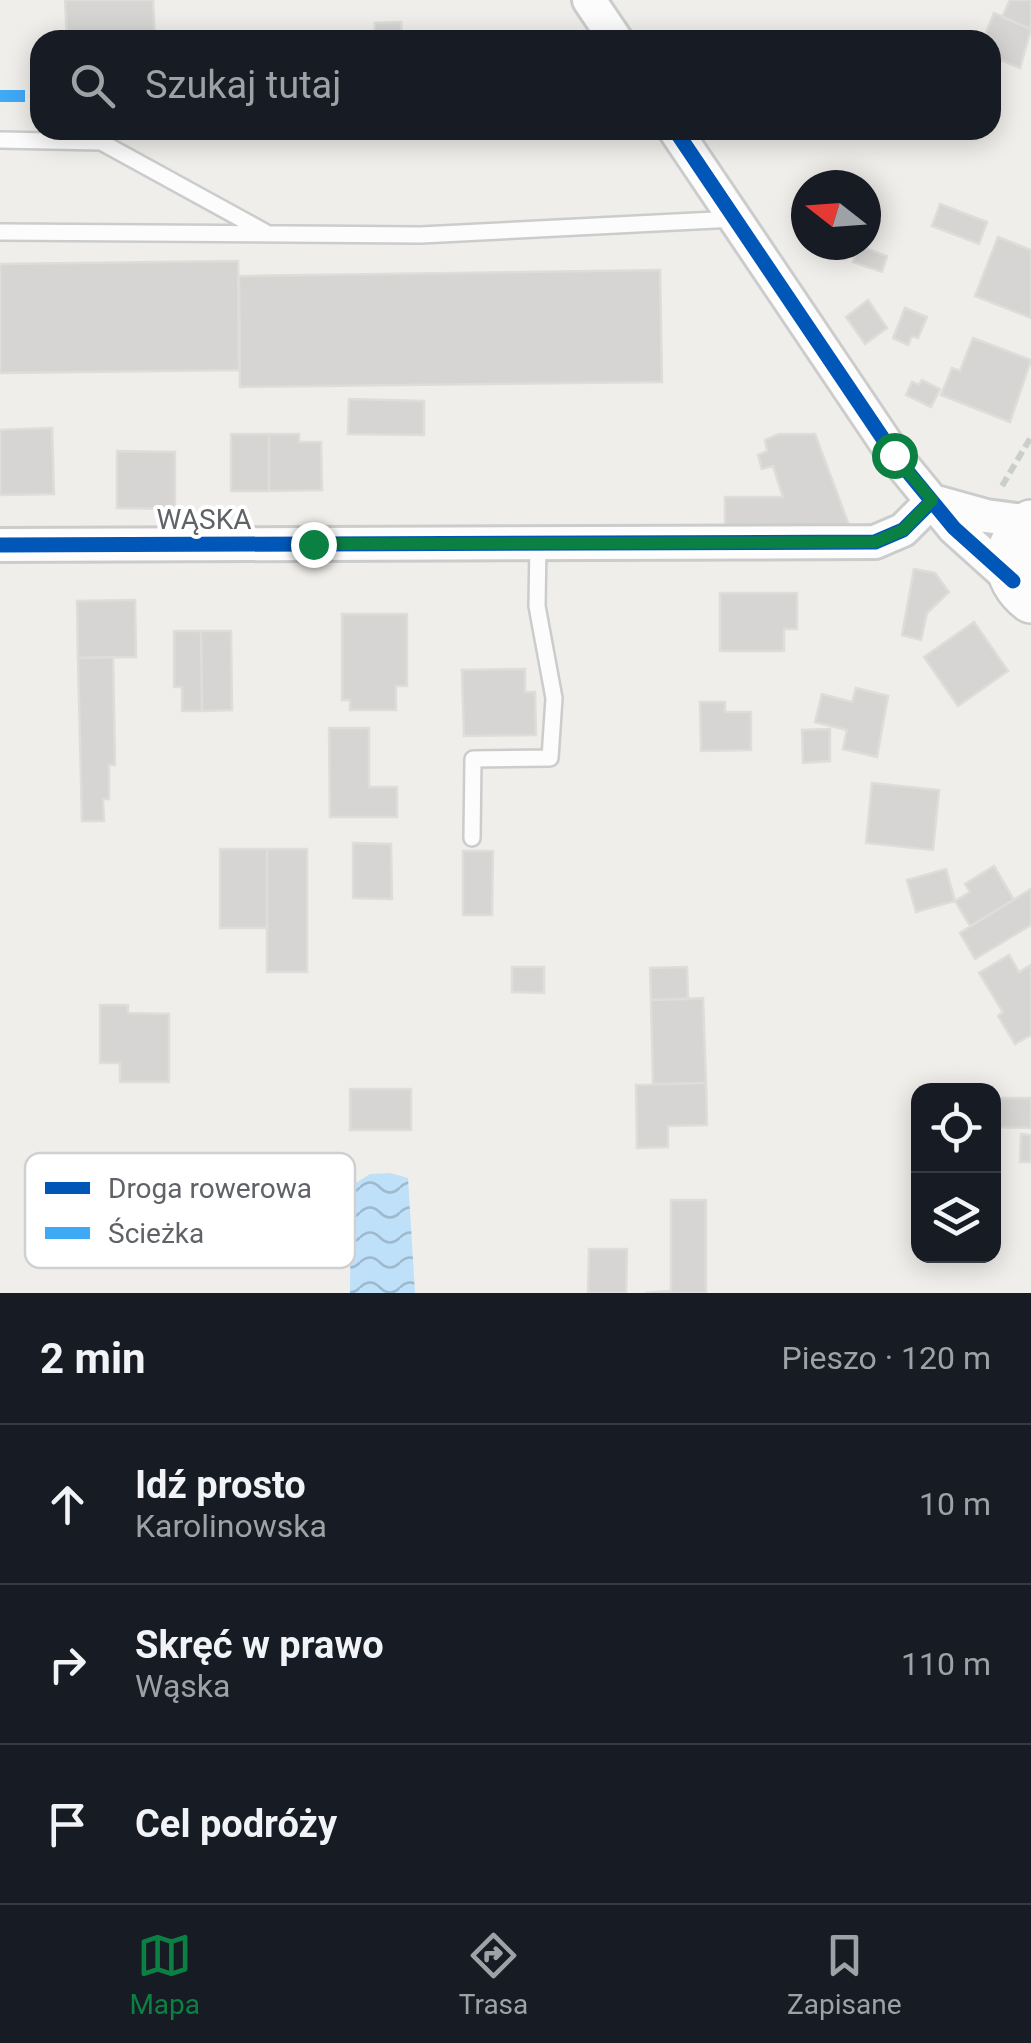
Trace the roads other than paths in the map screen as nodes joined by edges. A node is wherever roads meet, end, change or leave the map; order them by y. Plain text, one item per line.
1 (589, 0) edge
2 (609, 30) edge
3 (0, 140) edge
4 (682, 140) edge
5 (735, 219) junction
6 (0, 232) edge
7 (269, 234) junction
8 (932, 500) junction
9 (1031, 522) edge
10 (538, 543) junction
11 (0, 545) edge
12 (1022, 590) edge
13 (472, 838) dead end

1 - 2 street
3 - 7 lane
4 - 5 street
5 - 7 lane
5 - 8 street
6 - 7 lane
8 - 9 street
8 - 10 street, WĄSKA
8 - 12 street
9 - 12 street
10 - 11 street, WĄSKA
10 - 13 lane

